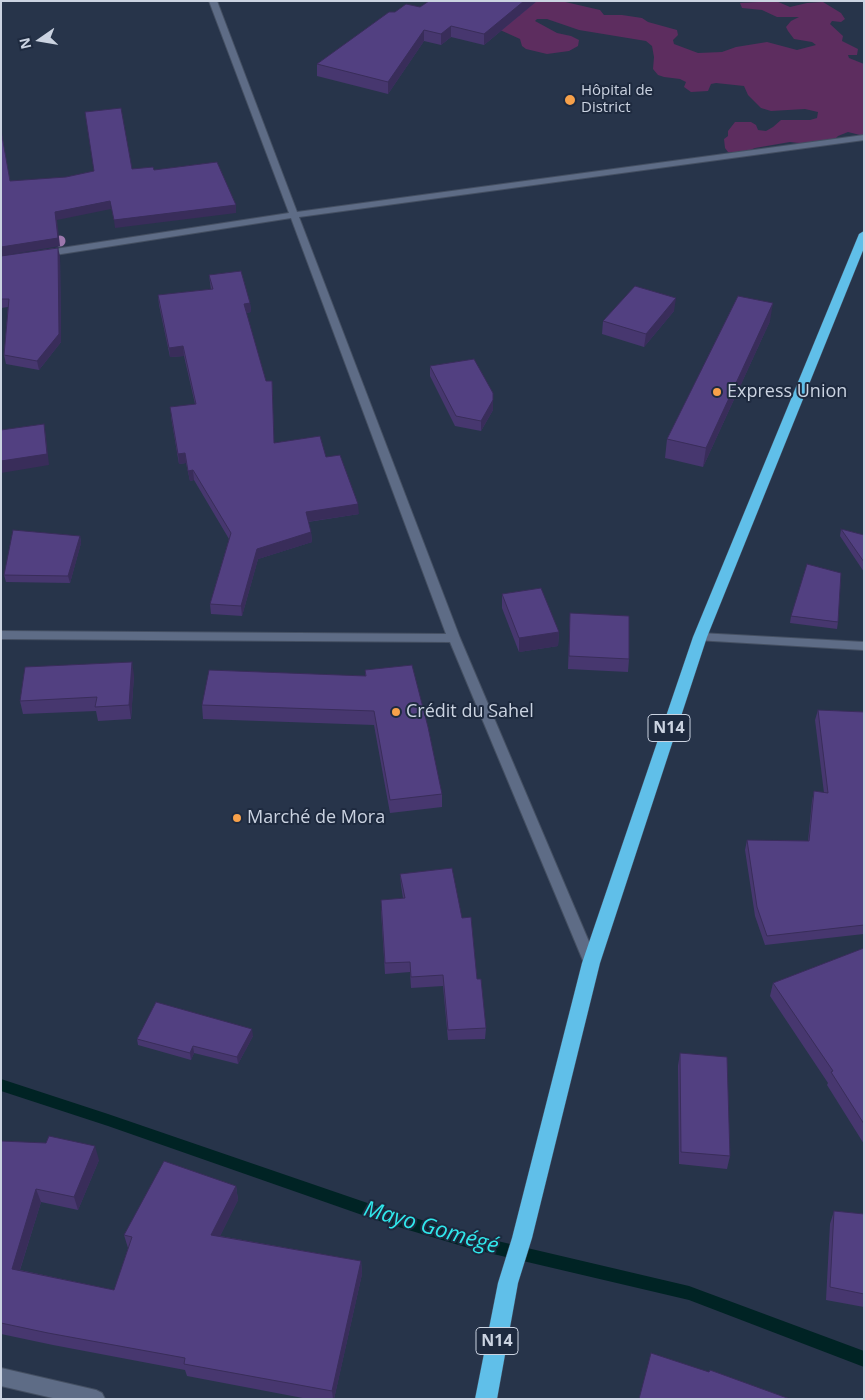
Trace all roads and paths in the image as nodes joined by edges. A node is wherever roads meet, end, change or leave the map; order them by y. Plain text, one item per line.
1 (212, 1) edge
2 (864, 136) edge
3 (293, 215) junction
4 (864, 234) edge
5 (30, 256) edge
6 (1, 635) edge
7 (700, 637) junction
8 (454, 638) junction
9 (864, 646) edge
10 (591, 963) junction
11 (1, 1377) edge
12 (96, 1399) edge
13 (486, 1399) edge

1 - 3 street
2 - 3 street
3 - 5 street
3 - 8 street
4 - 7 highway, N14
6 - 8 street
7 - 9 street
7 - 10 highway, N14
8 - 10 street
10 - 13 highway, N14
11 - 12 street

